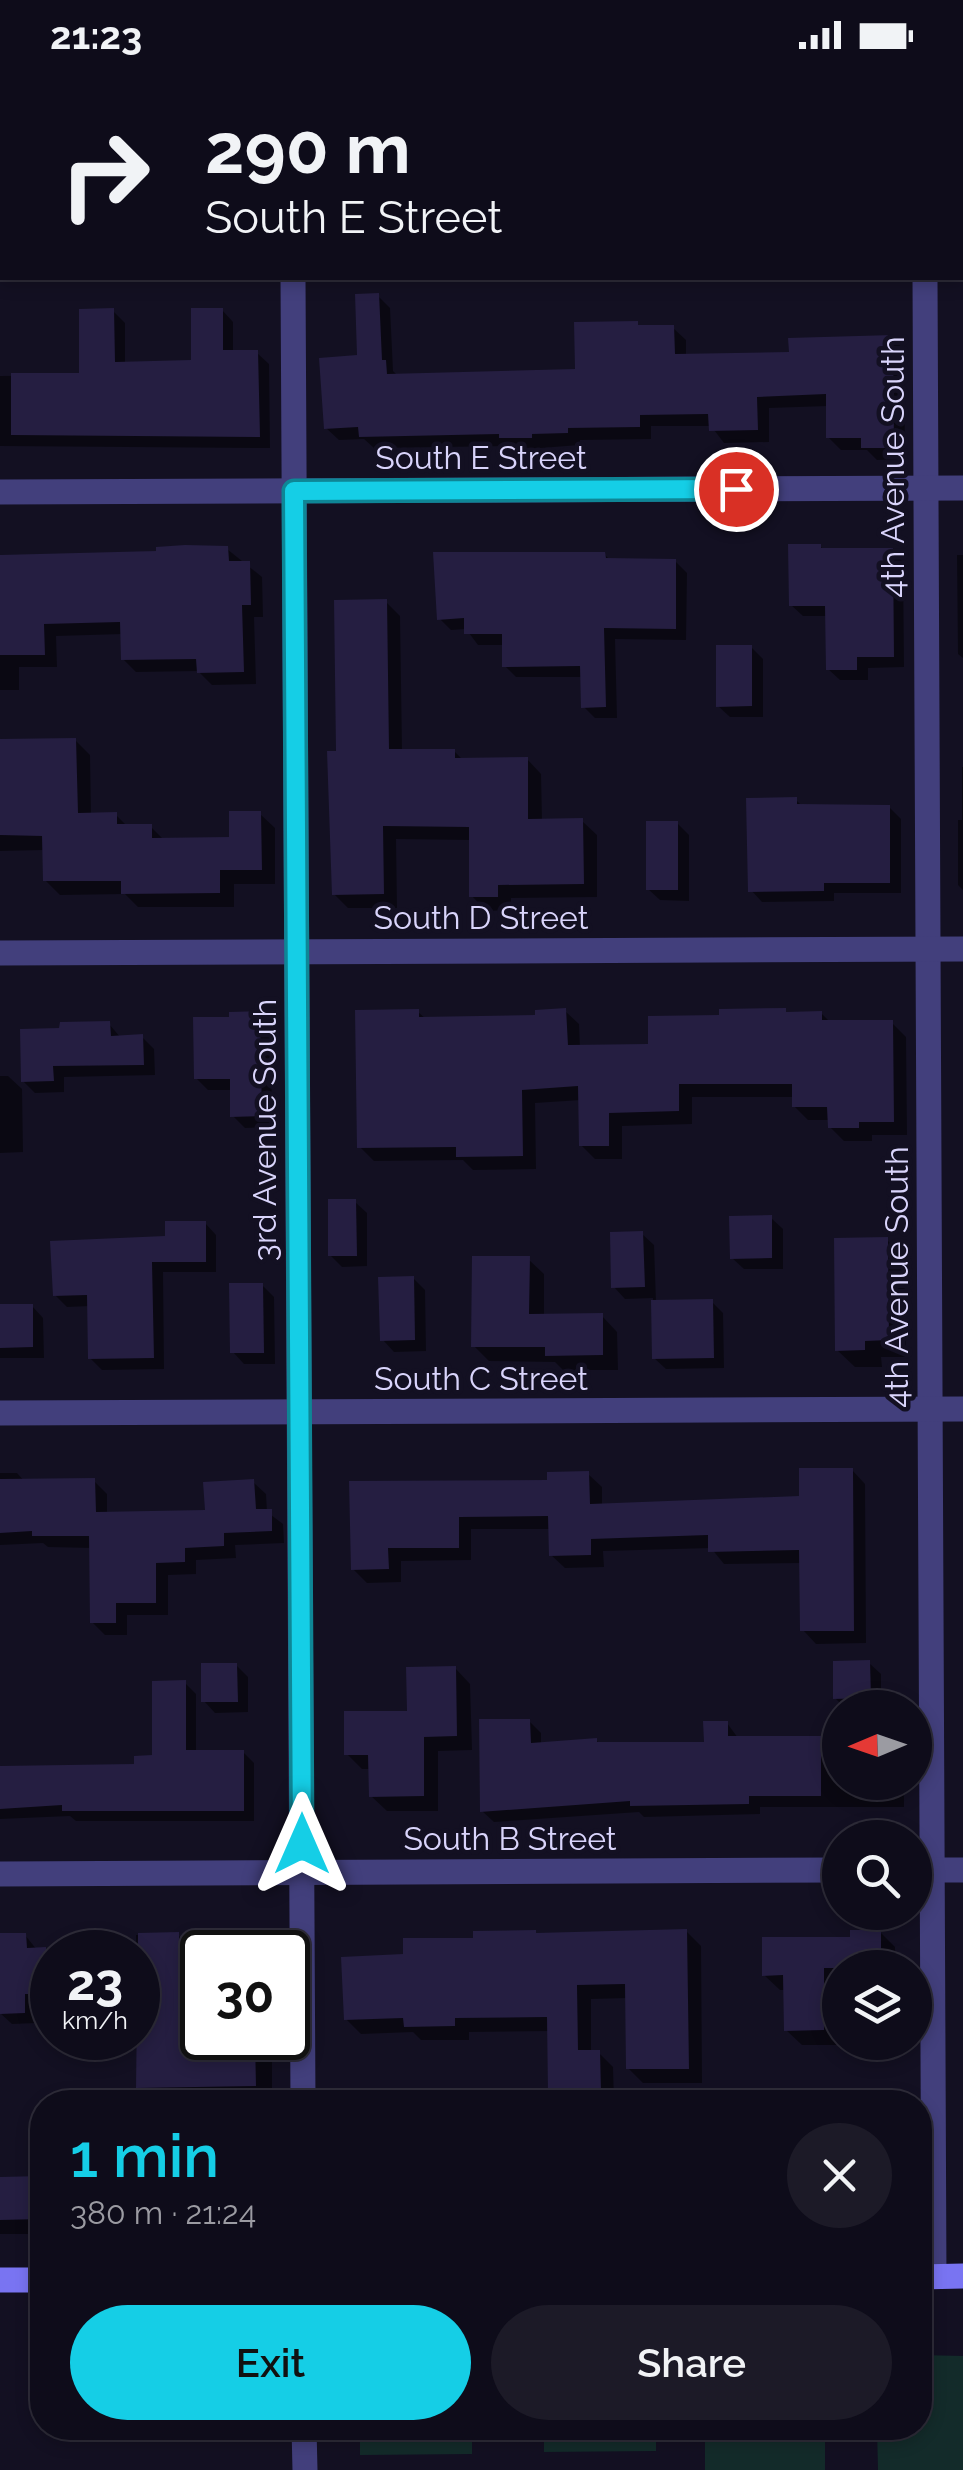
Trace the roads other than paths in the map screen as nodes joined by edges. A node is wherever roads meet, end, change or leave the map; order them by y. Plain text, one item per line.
1 (294, 280) edge
2 (925, 280) edge
3 (926, 488) junction
4 (963, 488) edge
5 (294, 491) junction
6 (0, 492) edge
7 (928, 949) junction
8 (963, 949) edge
9 (297, 952) junction
10 (0, 953) edge
11 (930, 1409) junction
12 (963, 1409) edge
13 (300, 1412) junction
14 (0, 1413) edge
15 (925, 1820) edge
16 (822, 1870) edge
17 (932, 1870) edge
18 (963, 1870) edge
19 (302, 1873) junction
20 (0, 1874) edge
21 (924, 1930) edge
22 (303, 2090) edge
23 (926, 2090) edge
24 (932, 2276) edge
25 (963, 2276) edge
26 (0, 2280) edge
27 (30, 2280) edge
28 (304, 2440) edge
29 (305, 2470) edge

1 - 5 street, 3rd Avenue South
2 - 3 street, 4th Avenue South
3 - 4 street, South E Street
3 - 5 street, South E Street
3 - 7 street, 4th Avenue South
5 - 6 street, South E Street
5 - 9 street, 3rd Avenue South
7 - 8 street, South D Street
7 - 9 street, South D Street
7 - 11 street, 4th Avenue South
9 - 10 street, South D Street
9 - 13 street, 3rd Avenue South
11 - 12 street, South C Street
11 - 13 street, South C Street
11 - 15 street, 4th Avenue South
13 - 14 street, South C Street
13 - 19 street, 3rd Avenue South
16 - 19 street, South B Street
17 - 18 street
19 - 20 street, South B Street
19 - 22 street, 3rd Avenue South
21 - 23 street, 4th Avenue South
24 - 25 street
26 - 27 street
28 - 29 street

